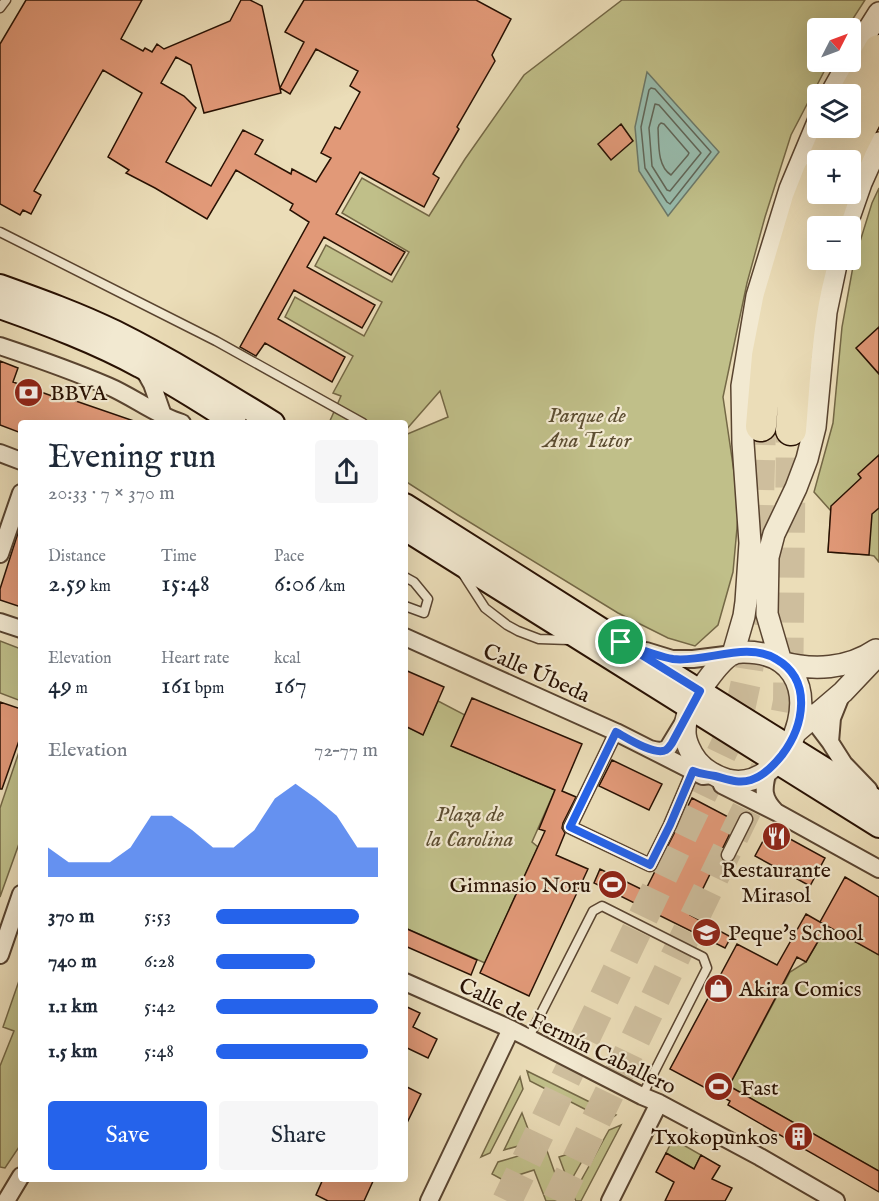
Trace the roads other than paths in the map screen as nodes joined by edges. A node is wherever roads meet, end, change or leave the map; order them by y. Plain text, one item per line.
1 (6, 0) edge
2 (0, 8) edge
3 (879, 13) edge
4 (861, 42) edge
5 (879, 50) edge
6 (860, 84) edge
7 (879, 93) edge
8 (811, 138) edge
9 (879, 143) edge
10 (850, 150) edge
11 (807, 202) edge
12 (849, 216) edge
13 (0, 232) edge
14 (811, 270) edge
15 (835, 270) edge
16 (0, 286) edge
17 (0, 307) edge
18 (0, 346) edge
19 (142, 367) junction
20 (193, 375) junction
21 (208, 414) edge
22 (162, 420) edge
23 (163, 420) edge
24 (226, 420) edge
25 (268, 420) edge
26 (358, 420) edge
27 (761, 426) tunnel mouth
28 (791, 430) tunnel mouth
29 (0, 453) edge
30 (18, 460) edge
31 (18, 503) edge
32 (408, 507) edge
33 (408, 531) edge
34 (0, 554) edge
35 (447, 555) junction
36 (408, 579) edge
37 (408, 607) edge
38 (0, 622) edge
39 (18, 628) edge
40 (408, 638) edge
41 (583, 641) junction
42 (621, 642) junction
43 (879, 648) edge
44 (733, 654) junction
45 (879, 654) edge
46 (781, 662) junction
47 (843, 692) junction
48 (692, 705) junction
49 (807, 711) junction
50 (616, 732) junction
51 (830, 742) junction
52 (649, 749) junction
53 (782, 753) junction
54 (709, 775) junction
55 (879, 798) edge
56 (879, 803) edge
57 (776, 812) junction
58 (746, 819) dead end
59 (879, 826) edge
60 (729, 855) dead end
61 (879, 869) edge
62 (18, 902) edge
63 (11, 919) edge
64 (0, 955) edge
65 (408, 983) edge
66 (511, 1029) junction
67 (528, 1039) junction
68 (642, 1096) junction
69 (659, 1103) junction
70 (18, 1181) edge
71 (0, 1199) edge
72 (5, 1201) edge
73 (429, 1201) edge
74 (610, 1201) edge
75 (836, 1201) edge

1 - 2 lane
3 - 4 street
5 - 6 highway
7 - 10 highway
8 - 44 street
9 - 12 street
11 - 27 highway
13 - 26 lane
14 - 28 highway
15 - 46 street
16 - 20 main road
17 - 19 main road
18 - 22 street
19 - 21 main road
19 - 23 street
20 - 21 street
20 - 25 main road
21 - 24 main road
29 - 30 street
31 - 34 street
32 - 42 main road
33 - 35 main road
35 - 41 main road
35 - 41 lane
36 - 37 lane
38 - 39 street
40 - 50 street, Calle Úbeda
41 - 48 main road
42 - 44 street
42 - 48 main road
43 - 46 street
44 - 46 street
44 - 48 street
45 - 47 street
46 - 49 street
47 - 49 street
47 - 51 street
48 - 52 street
48 - 53 main road
48 - 54 street
49 - 51 street
49 - 53 street
50 - 52 street, Calle Úbeda
50 - 54 street
51 - 55 street
52 - 54 street, Calle Úbeda
53 - 54 street
53 - 56 main road
53 - 57 street
53 - 59 main road
54 - 57 street, Calle Úbeda
57 - 61 street, Calle Úbeda
58 - 60 street
62 - 63 street
63 - 64 street
65 - 66 street, Calle de Fermín Caballero
66 - 67 street, Calle de Fermín Caballero
66 - 73 street
67 - 68 street, Calle de Fermín Caballero
67 - 68 lane
68 - 69 street, Calle de Fermín Caballero
69 - 74 street
69 - 75 street, Calle de Fermín Caballero
70 - 72 street
71 - 72 street

